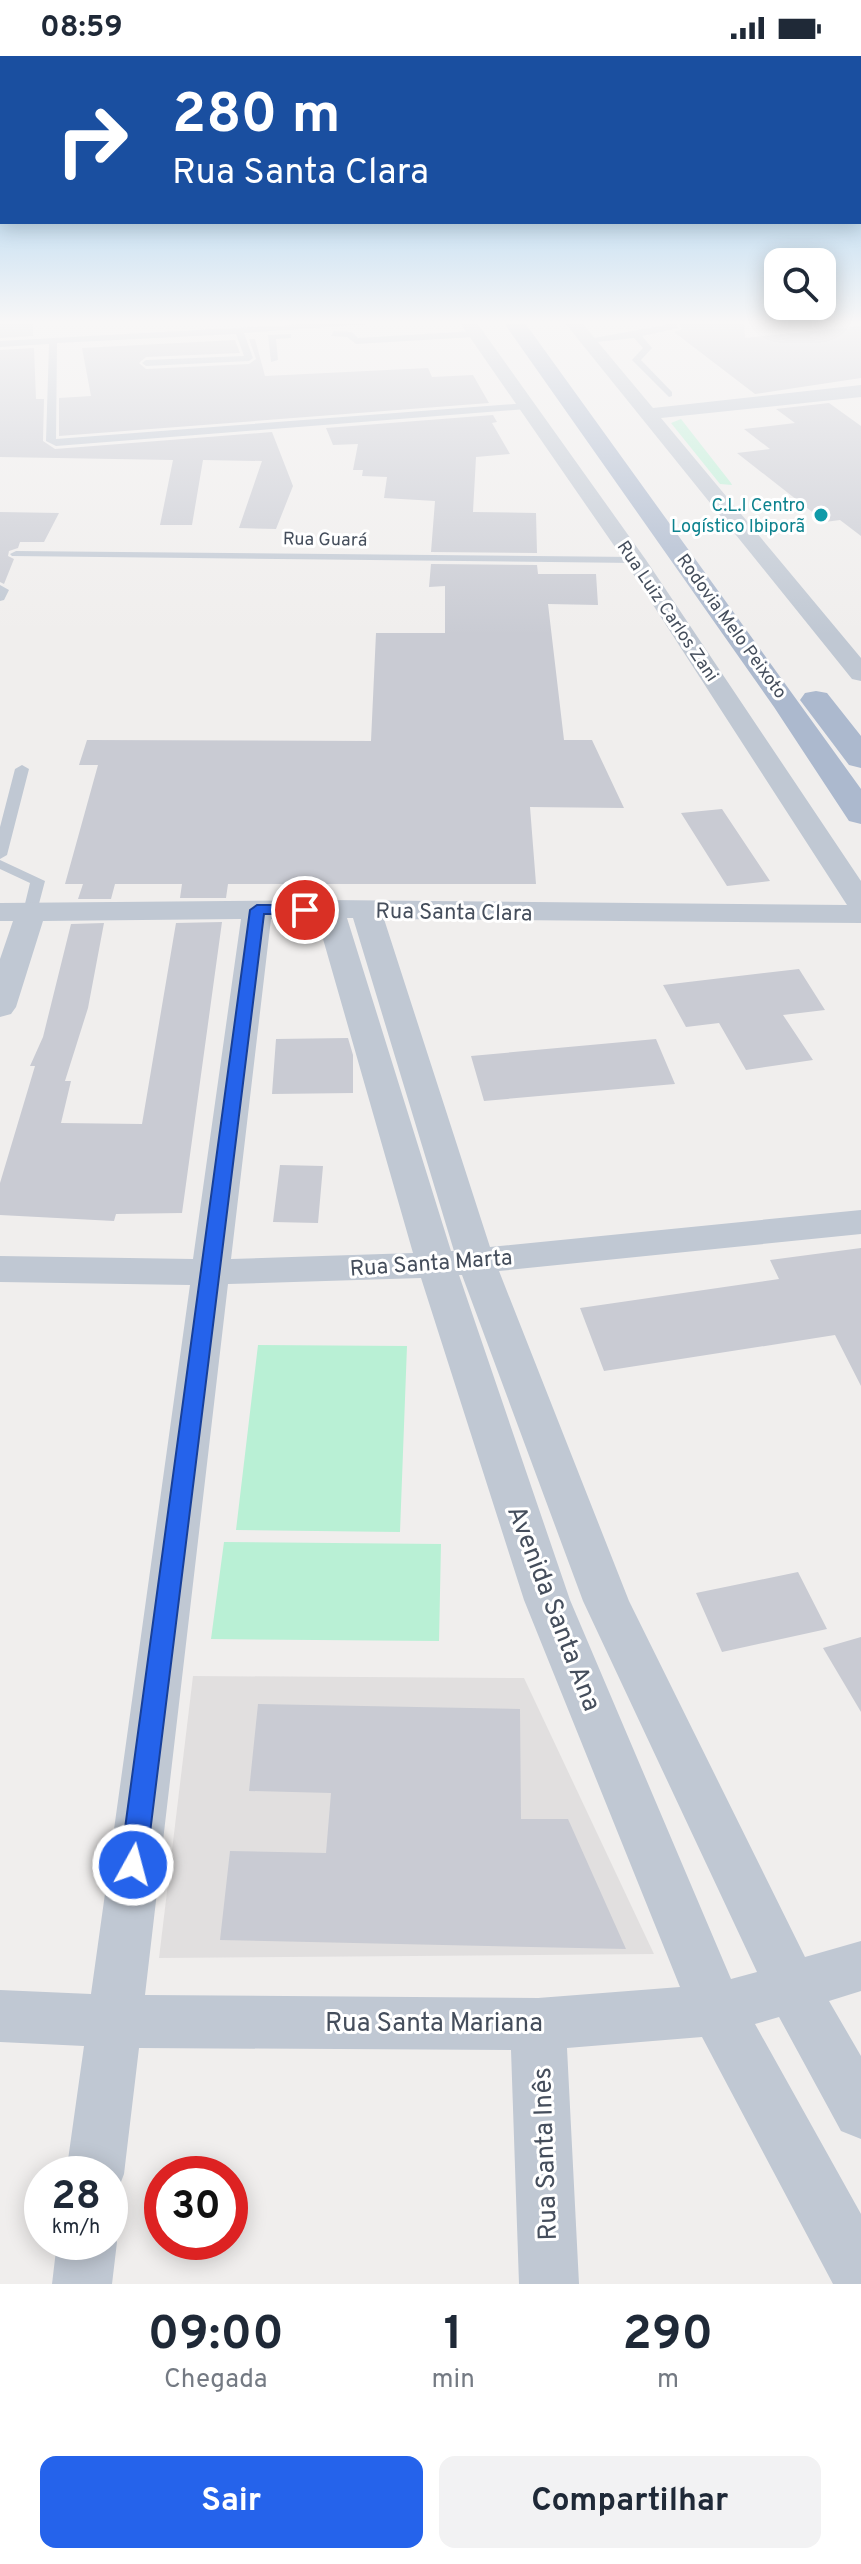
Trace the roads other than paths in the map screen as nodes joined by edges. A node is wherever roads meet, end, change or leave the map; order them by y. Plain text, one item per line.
1 (51, 427) edge
2 (260, 427) edge
3 (541, 427) edge
4 (589, 427) edge
5 (610, 427) edge
6 (660, 427) edge
7 (16, 554) dead end
8 (635, 560) junction
9 (0, 588) edge
10 (0, 598) edge
11 (861, 674) edge
12 (861, 758) edge
13 (22, 769) dead end
14 (861, 814) edge
15 (5, 815) edge
16 (0, 855) edge
17 (0, 864) edge
18 (861, 903) edge
19 (257, 910) junction
20 (348, 910) junction
21 (0, 912) edge
22 (31, 912) junction
23 (861, 914) edge
24 (0, 1007) edge
25 (861, 1222) edge
26 (456, 1263) junction
27 (0, 1269) edge
28 (209, 1272) junction
29 (861, 1966) edge
30 (792, 1988) junction
31 (717, 2010) junction
32 (0, 2016) edge
33 (113, 2021) junction
34 (538, 2024) junction
35 (861, 2111) edge
36 (97, 2156) edge
37 (85, 2260) edge
38 (861, 2274) edge
39 (82, 2284) edge
40 (549, 2284) edge

1 - 2 lane
3 - 8 street, Rua Luiz Carlos Zani
4 - 14 main road, Rodovia Melo Peixoto
5 - 12 main road, Rodovia Melo Peixoto
6 - 11 street
7 - 8 lane, Rua Guará
8 - 18 street, Rua Luiz Carlos Zani
9 - 10 lane
13 - 15 lane
15 - 16 lane
17 - 22 lane
19 - 20 street, Rua Santa Clara
19 - 22 street, Rua Santa Clara
19 - 28 street
20 - 23 street, Rua Santa Clara
20 - 26 street, Avenida Santa Ana
21 - 22 street, Rua Santa Clara
22 - 24 street
25 - 26 street, Rua Santa Marta
26 - 28 street, Rua Santa Marta
26 - 30 street, Avenida Santa Ana
26 - 31 street, Avenida Santa Ana
27 - 28 street, Rua Santa Marta
28 - 33 street
29 - 30 street, Rua Santa Mariana
30 - 31 street, Rua Santa Mariana
30 - 35 street, Avenida Santa Ana
31 - 34 street, Rua Santa Mariana
31 - 38 street, Avenida Santa Ana
32 - 33 street, Rua Santa Mariana
33 - 34 street, Rua Santa Mariana
33 - 36 street
34 - 40 street, Rua Santa Inês
37 - 39 street

